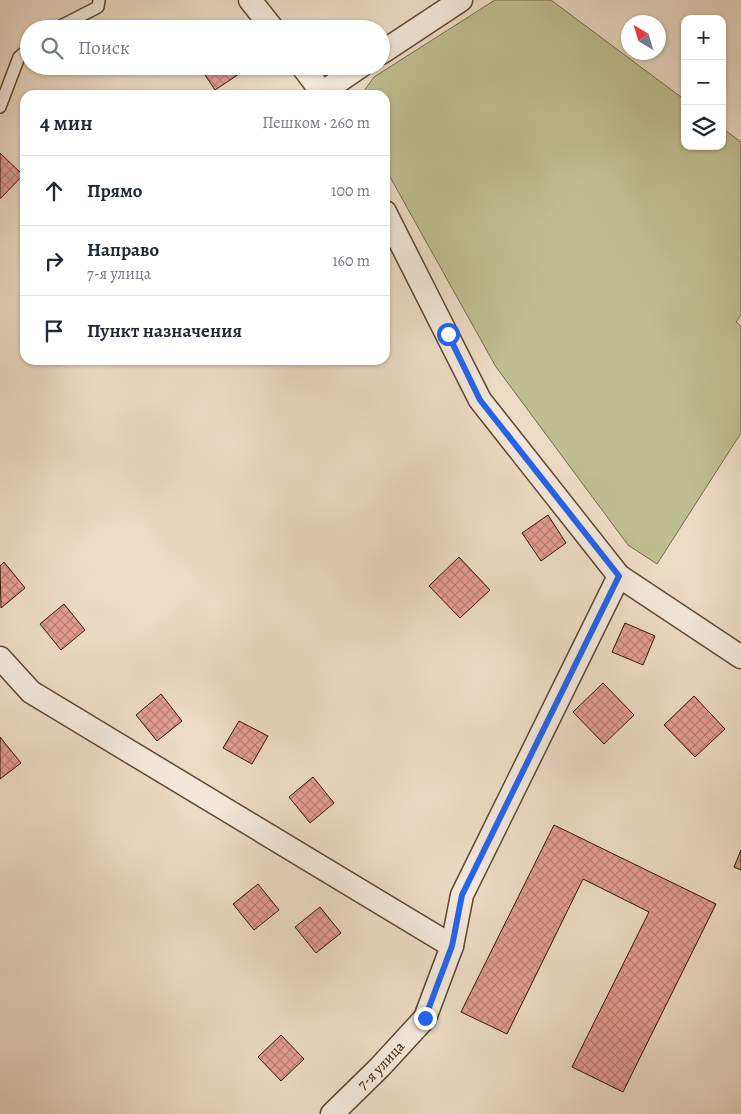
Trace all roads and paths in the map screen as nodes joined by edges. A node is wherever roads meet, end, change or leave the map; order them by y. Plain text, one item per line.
1 (99, 0) edge
2 (250, 0) edge
3 (461, 0) edge
4 (73, 20) edge
5 (266, 20) edge
6 (390, 47) edge
7 (20, 56) edge
8 (309, 75) edge
9 (349, 75) edge
10 (320, 90) edge
11 (328, 90) edge
12 (0, 108) edge
13 (390, 222) edge
14 (619, 576) junction
15 (741, 657) edge
16 (0, 658) edge
17 (452, 946) junction
18 (332, 1114) edge

1 - 4 lane
2 - 5 street
3 - 6 street
7 - 12 lane
8 - 10 street
9 - 11 street
13 - 14 street
14 - 15 street
14 - 17 street, 7-я улица
16 - 17 street
17 - 18 street, 7-я улица

